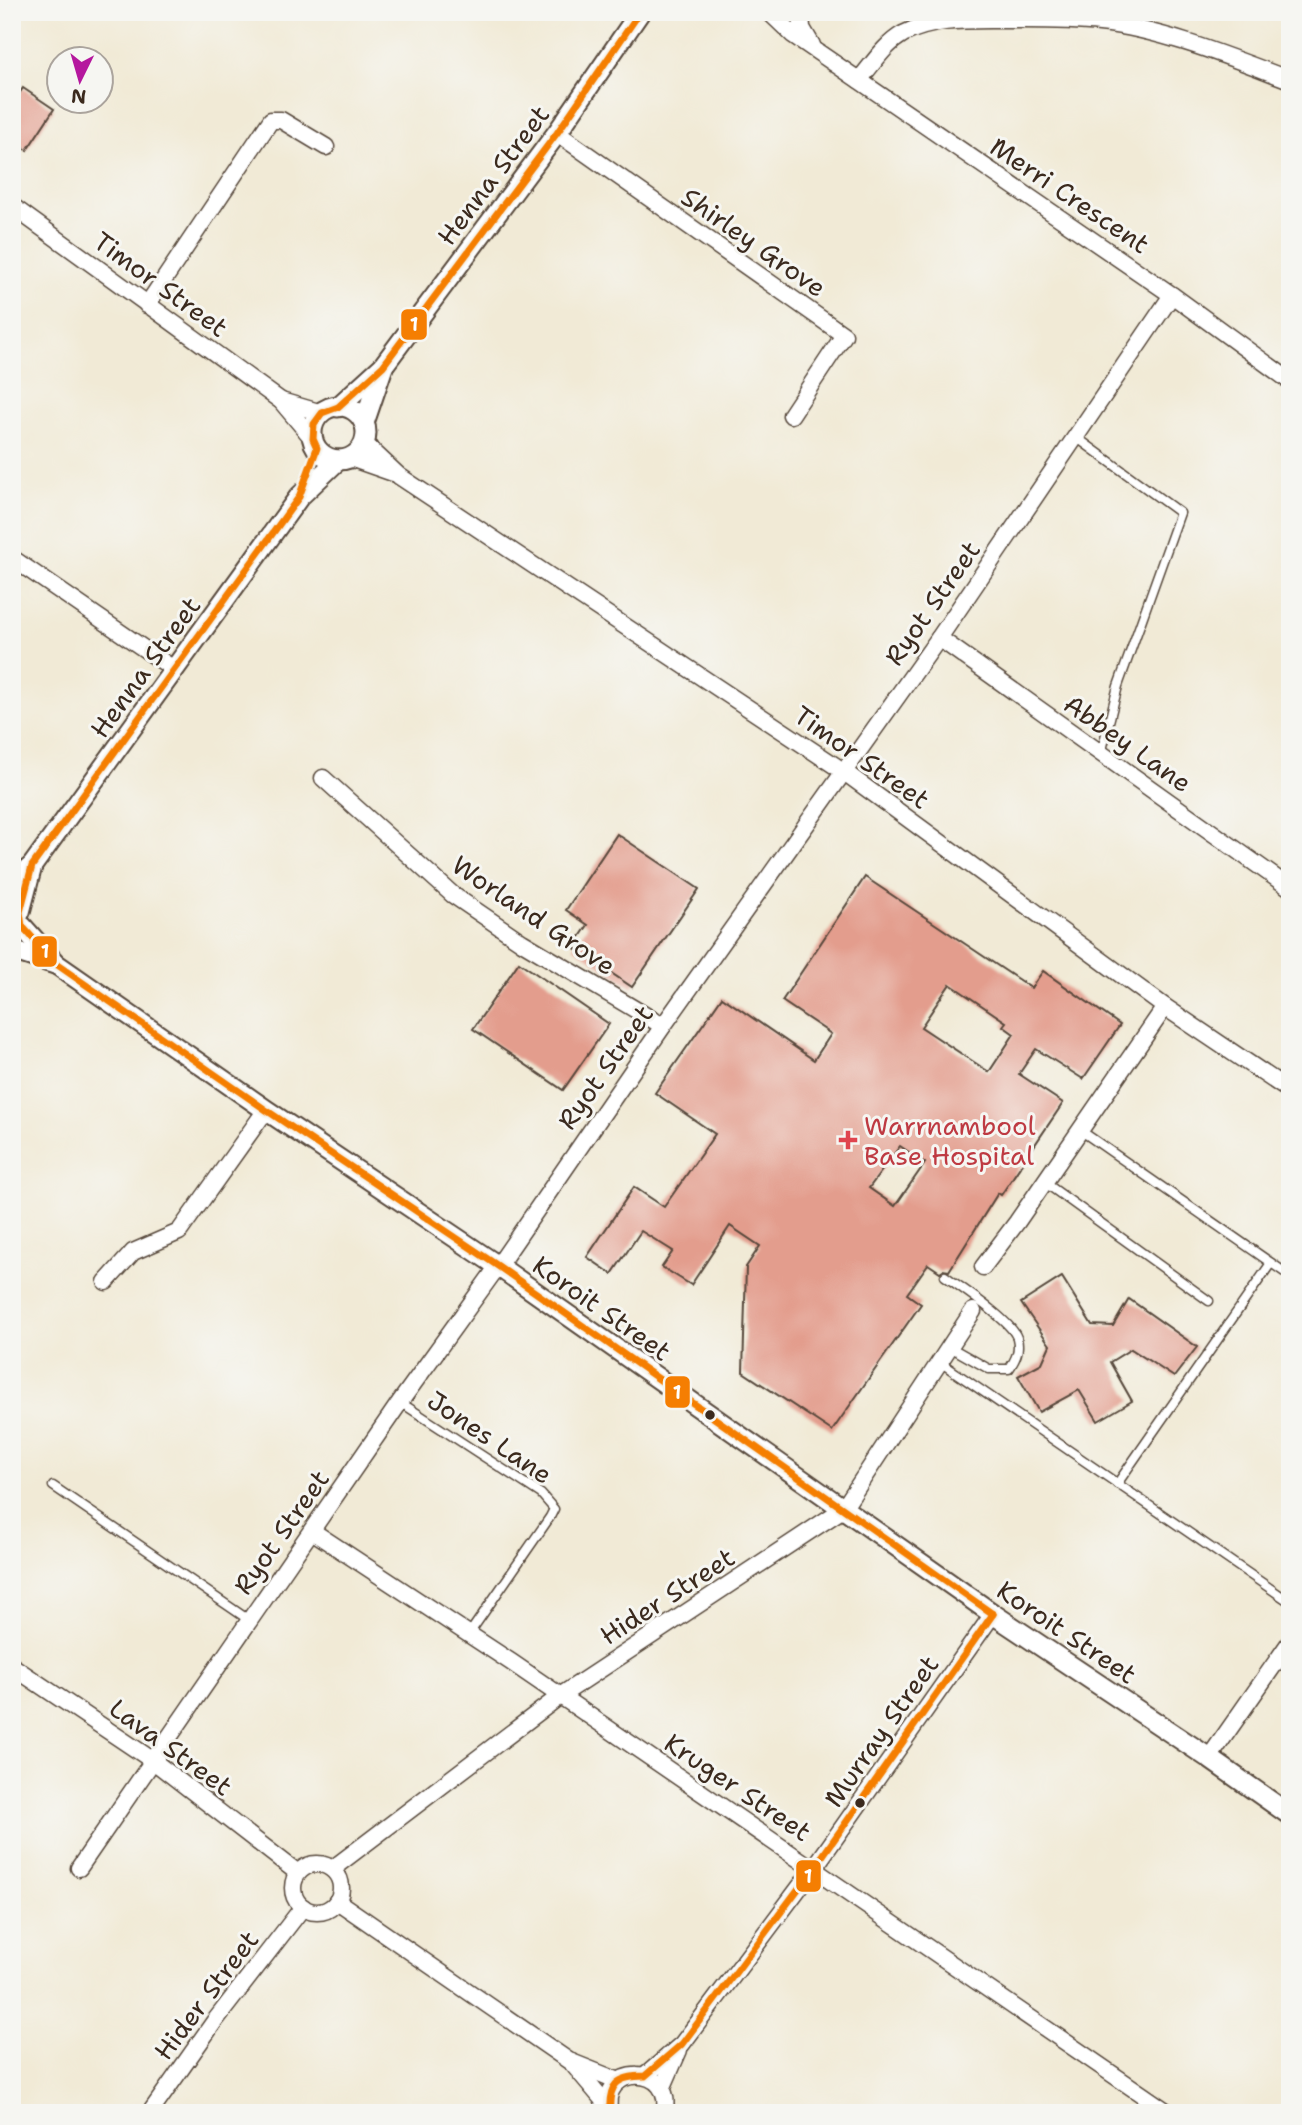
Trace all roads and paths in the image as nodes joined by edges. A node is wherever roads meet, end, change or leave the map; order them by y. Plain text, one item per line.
1 (640, 12) edge
2 (769, 12) edge
3 (801, 12) edge
4 (820, 53) junction
5 (859, 80) junction
6 (1290, 80) edge
7 (557, 133) junction
8 (326, 147) dead end
9 (12, 206) edge
10 (1172, 295) junction
11 (147, 305) junction
12 (383, 366) junction
13 (1290, 381) edge
14 (281, 401) junction
15 (330, 410) junction
16 (791, 415) dead end
17 (364, 423) junction
18 (1076, 437) junction
19 (315, 443) junction
20 (364, 443) junction
21 (344, 459) junction
22 (399, 475) junction
23 (299, 497) junction
24 (12, 558) edge
25 (939, 638) junction
26 (175, 670) junction
27 (1101, 754) junction
28 (843, 771) junction
29 (323, 778) dead end
30 (32, 866) junction
31 (12, 883) edge
32 (1290, 888) edge
33 (18, 914) edge
34 (12, 944) edge
35 (12, 950) edge
36 (56, 964) junction
37 (1165, 1007) junction
38 (663, 1026) junction
39 (1290, 1091) edge
40 (266, 1110) junction
41 (1080, 1130) junction
42 (1044, 1182) junction
43 (1271, 1264) junction
44 (498, 1266) junction
45 (983, 1267) dead end
46 (945, 1276) dead end
47 (1290, 1276) edge
48 (106, 1282) dead end
49 (1209, 1301) dead end
50 (974, 1311) dead end
51 (950, 1347) junction
52 (940, 1362) junction
53 (400, 1402) junction
54 (1117, 1483) junction
55 (52, 1486) dead end
56 (844, 1509) junction
57 (312, 1531) junction
58 (1290, 1602) edge
59 (993, 1614) junction
60 (249, 1620) junction
61 (469, 1634) junction
62 (1290, 1642) edge
63 (12, 1666) edge
64 (560, 1696) junction
65 (1209, 1758) junction
66 (152, 1760) junction
67 (1290, 1815) edge
68 (79, 1868) dead end
69 (814, 1868) junction
70 (332, 1870) junction
71 (298, 1873) junction
72 (337, 1900) junction
73 (303, 1907) junction
74 (682, 2044) junction
75 (569, 2061) junction
76 (645, 2076) junction
77 (619, 2081) junction
78 (662, 2089) junction
79 (609, 2109) edge
80 (150, 2113) edge
81 (664, 2113) edge
82 (1169, 2113) edge

1 - 7 street, Henna Street
2 - 4 street, Merri Crescent
3 - 4 street, Merri Crescent
4 - 5 street, Merri Crescent
5 - 6 street
5 - 10 street, Merri Crescent
7 - 12 street, Henna Street
7 - 16 street, Shirley Grove
8 - 11 street
9 - 11 street, Timor Street
10 - 13 street, Merri Crescent
10 - 18 street, Ryot Street
11 - 14 street, Timor Street
12 - 15 street, Henna Street
12 - 17 street, Henna Street
14 - 15 street, Timor Street
14 - 19 street, Timor Street
15 - 17 street
15 - 19 street
17 - 20 street
18 - 25 street, Ryot Street
18 - 27 lane
19 - 21 street
19 - 23 street, Henna Street
20 - 21 street
20 - 22 street, Timor Street
21 - 22 street, Timor Street
21 - 23 street, Henna Street
22 - 28 street, Timor Street
23 - 26 street, Henna Street
24 - 26 street
25 - 27 street, Abbey Lane
25 - 28 street, Ryot Street
26 - 30 street, Henna Street
27 - 32 street, Abbey Lane
28 - 37 street, Timor Street
28 - 38 street, Ryot Street
29 - 38 street, Worland Grove
30 - 31 street, Henna Street
30 - 33 street, Henna Street
33 - 34 street, Henna Street
33 - 36 street, Koroit Street
35 - 36 street, Koroit Street
36 - 40 street, Koroit Street
37 - 39 street, Timor Street
37 - 41 street
38 - 44 street, Ryot Street
40 - 44 street, Koroit Street
40 - 48 street
41 - 42 street
41 - 43 lane
42 - 45 street
42 - 49 lane
43 - 47 lane
43 - 54 lane
44 - 53 street, Ryot Street
44 - 56 street, Koroit Street
46 - 51 lane
50 - 51 street, Hider Street
51 - 52 street, Hider Street
52 - 54 lane
52 - 56 street, Hider Street
53 - 57 street, Ryot Street
53 - 61 lane, Jones Lane
54 - 58 lane
55 - 60 lane
56 - 59 street, Koroit Street
56 - 64 street, Hider Street
57 - 60 street, Ryot Street
57 - 61 street, Kruger Street
59 - 65 street, Koroit Street
59 - 69 street, Murray Street
60 - 66 street, Ryot Street
61 - 64 street, Kruger Street
62 - 65 street
63 - 66 street, Lava Street
64 - 69 street, Kruger Street
64 - 70 street, Hider Street
65 - 67 street, Koroit Street
66 - 68 street, Ryot Street
66 - 71 street, Lava Street
69 - 74 street, Murray Street
69 - 82 street, Kruger Street
70 - 71 street
70 - 72 street
71 - 73 street
72 - 73 street
72 - 75 street
73 - 80 street, Hider Street
74 - 76 street, Murray Street
74 - 78 street, Murray Street
75 - 77 street
75 - 79 street
76 - 77 street
76 - 78 street
77 - 79 street
78 - 81 street

